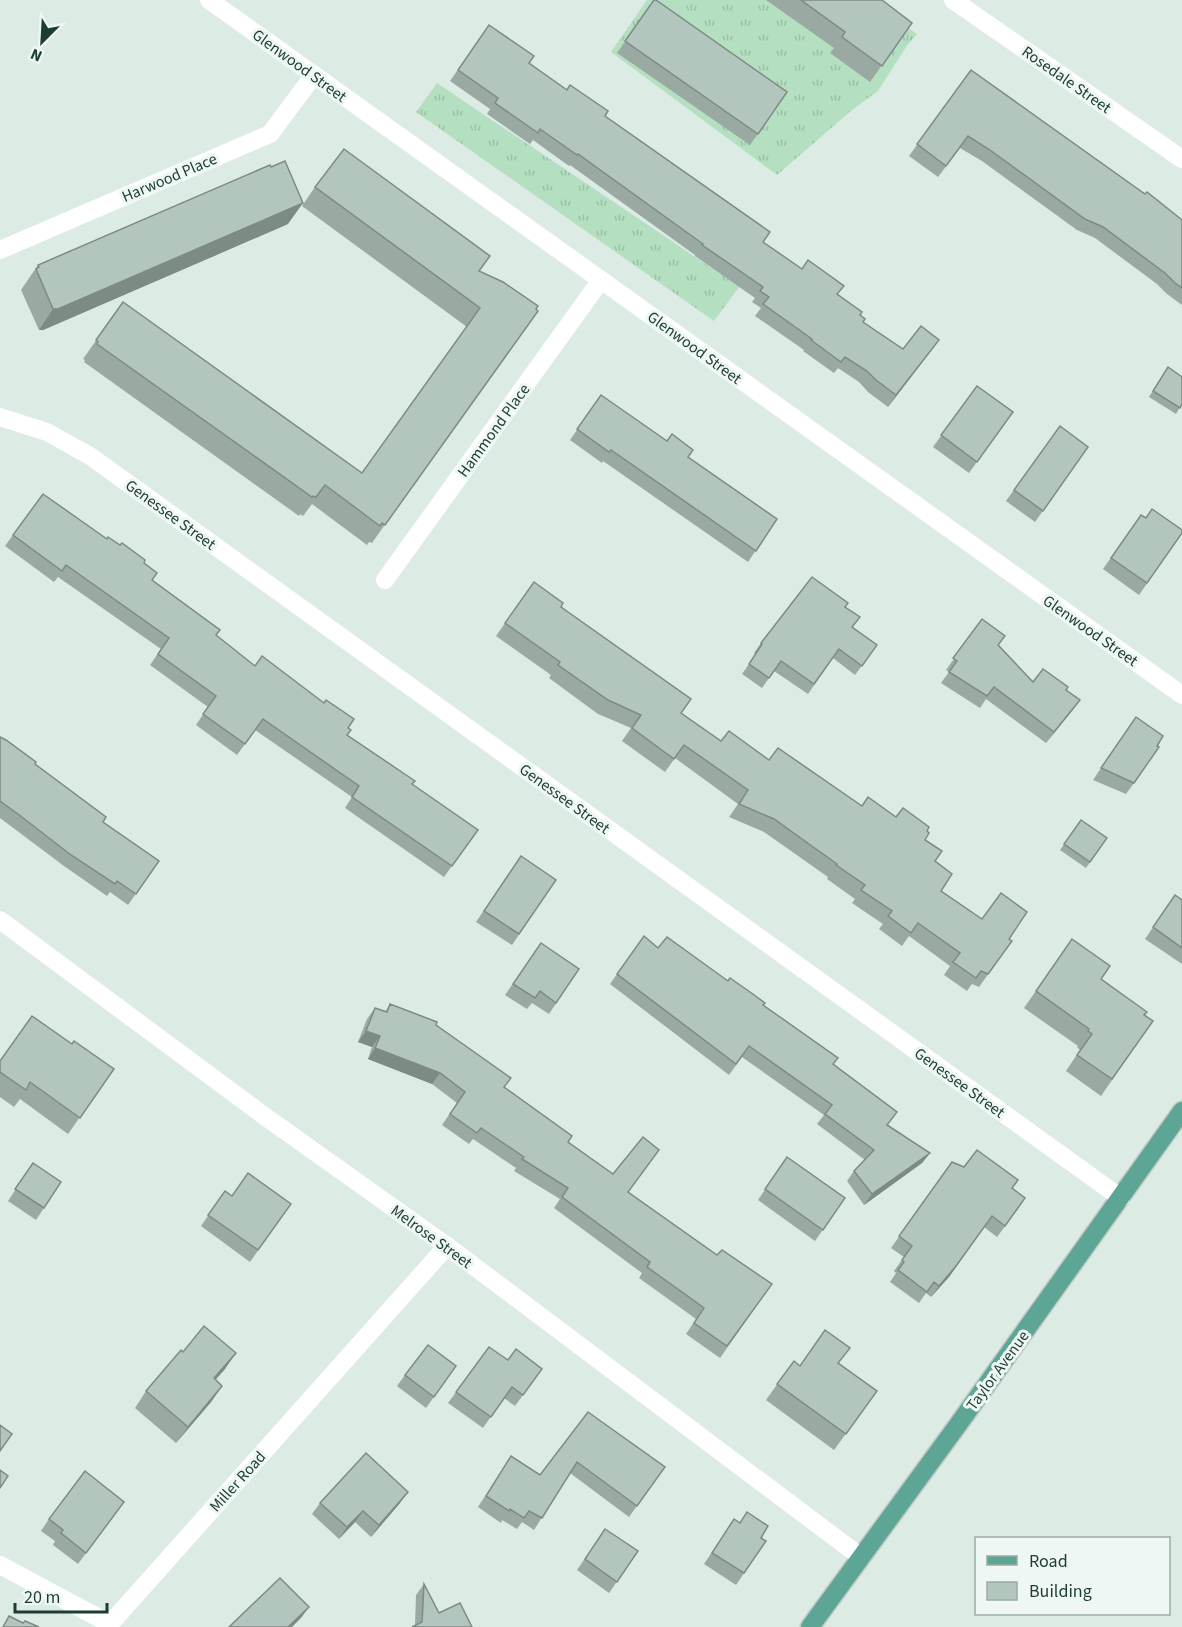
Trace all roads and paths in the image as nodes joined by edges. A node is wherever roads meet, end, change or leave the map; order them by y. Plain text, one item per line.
1 (209, 0) edge
2 (953, 0) edge
3 (314, 75) junction
4 (1182, 159) edge
5 (0, 250) edge
6 (601, 280) junction
7 (0, 417) edge
8 (385, 580) dead end
9 (1182, 694) edge
10 (0, 920) edge
11 (1182, 1111) edge
12 (1121, 1198) junction
13 (447, 1246) junction
14 (861, 1557) junction
15 (0, 1565) edge
16 (810, 1627) edge

1 - 3 street, Glenwood Street
2 - 4 street, Rosedale Street
3 - 5 street, Harwood Place
3 - 6 street, Glenwood Street
6 - 8 street, Hammond Place
6 - 9 street, Glenwood Street
7 - 12 street, Genessee Street
10 - 13 street, Melrose Street
11 - 12 main road, Taylor Avenue
12 - 14 main road, Taylor Avenue
13 - 14 street, Melrose Street
13 - 15 street, Miller Road
14 - 16 main road, Taylor Avenue

